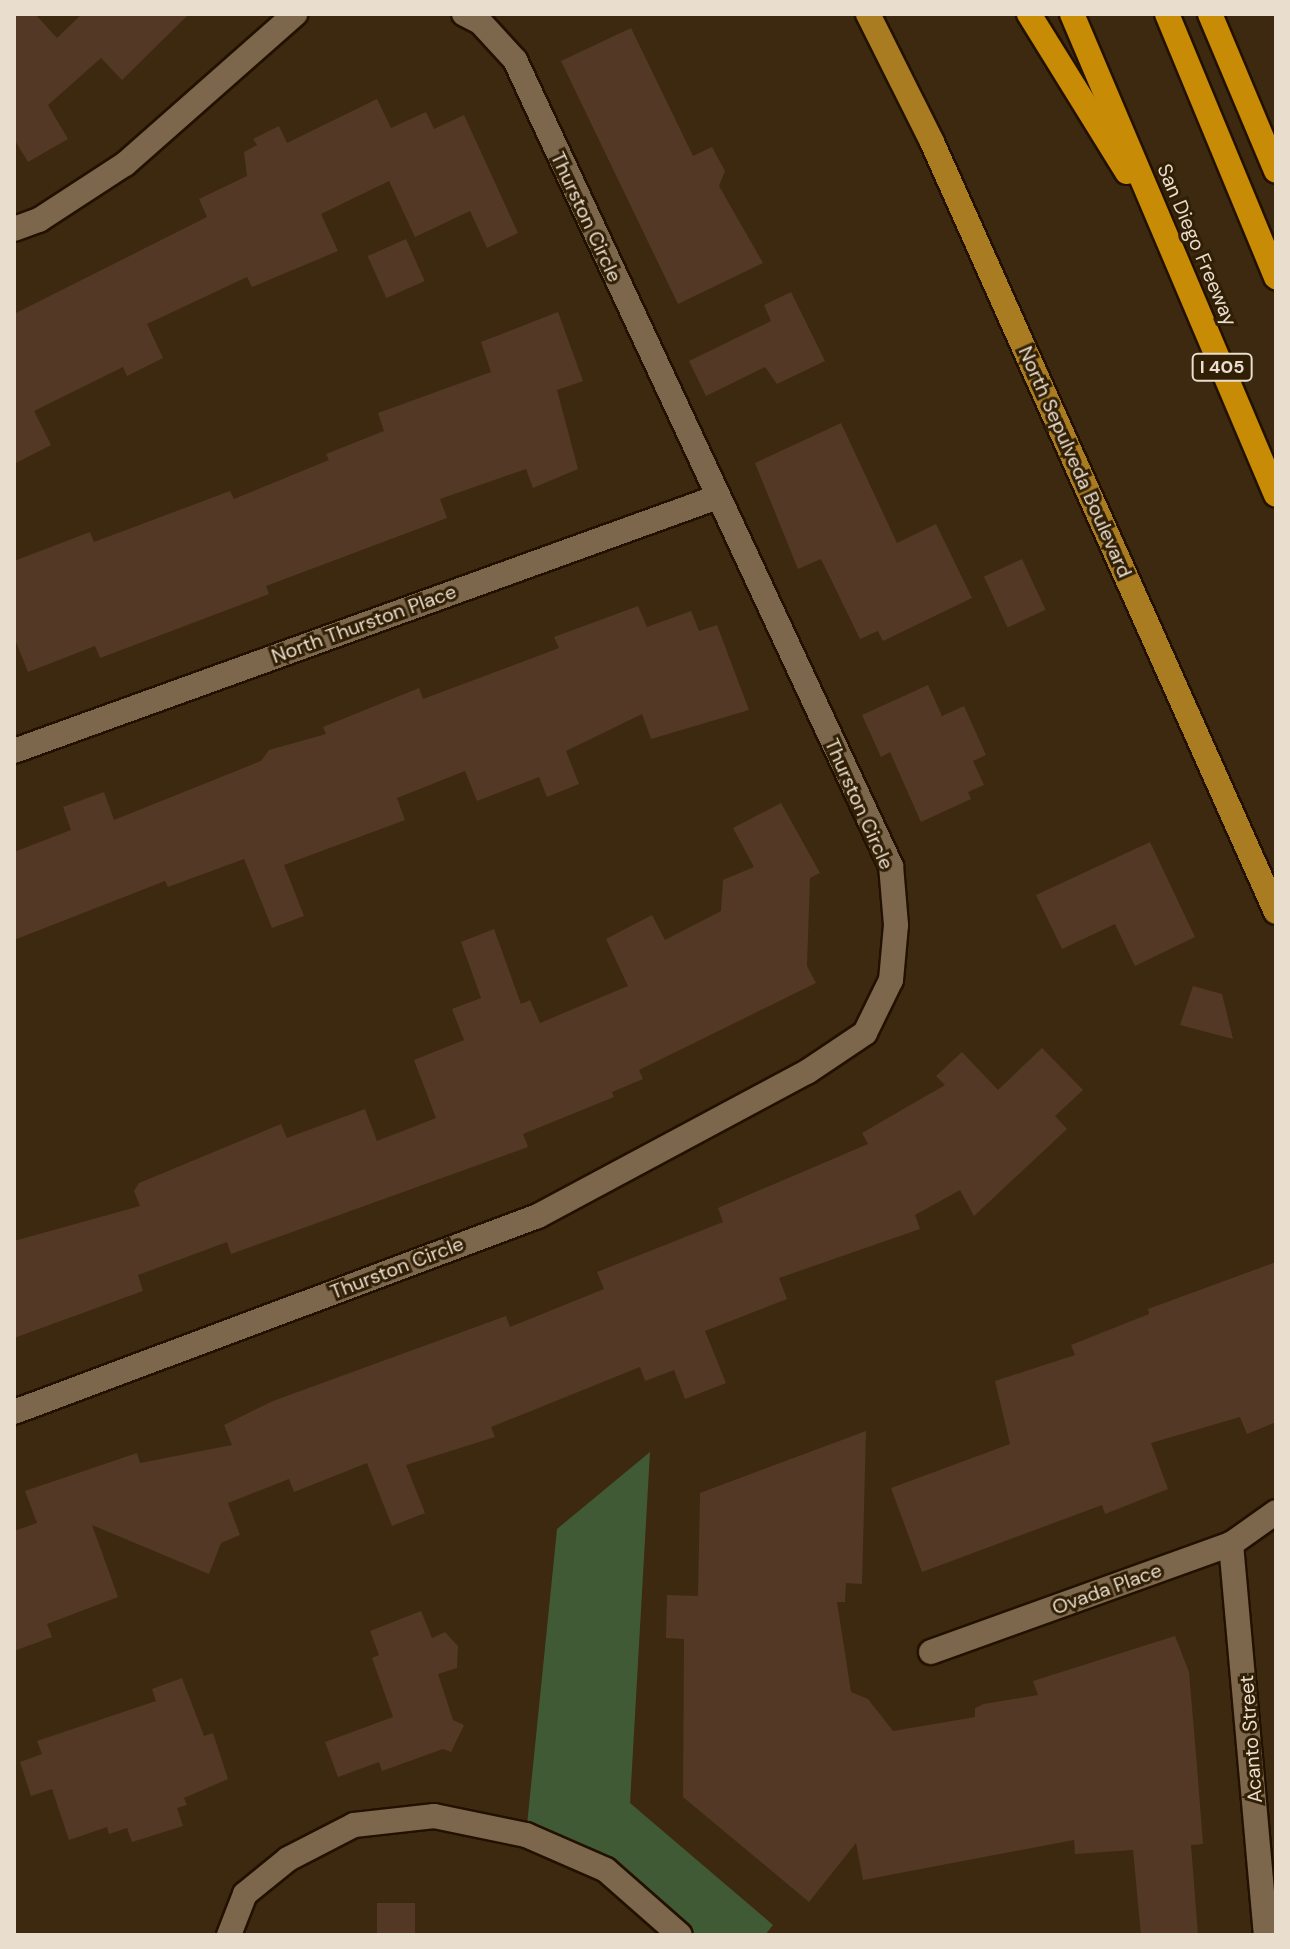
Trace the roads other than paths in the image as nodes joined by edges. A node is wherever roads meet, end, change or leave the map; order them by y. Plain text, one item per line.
1 (295, 14) edge
2 (464, 14) edge
3 (868, 14) edge
4 (1029, 14) edge
5 (1072, 14) edge
6 (1167, 14) edge
7 (1210, 14) edge
8 (1276, 171) edge
9 (14, 229) edge
10 (1168, 239) junction
11 (1276, 277) edge
12 (1276, 495) edge
13 (715, 498) junction
14 (14, 751) edge
15 (1276, 912) edge
16 (14, 1412) edge
17 (1276, 1512) edge
18 (1231, 1544) junction
19 (931, 1652) dead end
20 (229, 1935) edge
21 (680, 1935) edge
22 (1266, 1935) edge

1 - 9 street
2 - 13 street, Thurston Circle
3 - 15 main road, North Sepulveda Boulevard
4 - 10 highway
5 - 10 highway, San Diego Freeway / I 405
6 - 11 highway
7 - 8 highway
10 - 12 highway, San Diego Freeway / I 405
13 - 14 street, North Thurston Place
13 - 16 street, Thurston Circle
17 - 18 street, Ovada Place
18 - 19 street, Ovada Place
18 - 22 street, Acanto Street
20 - 21 street

